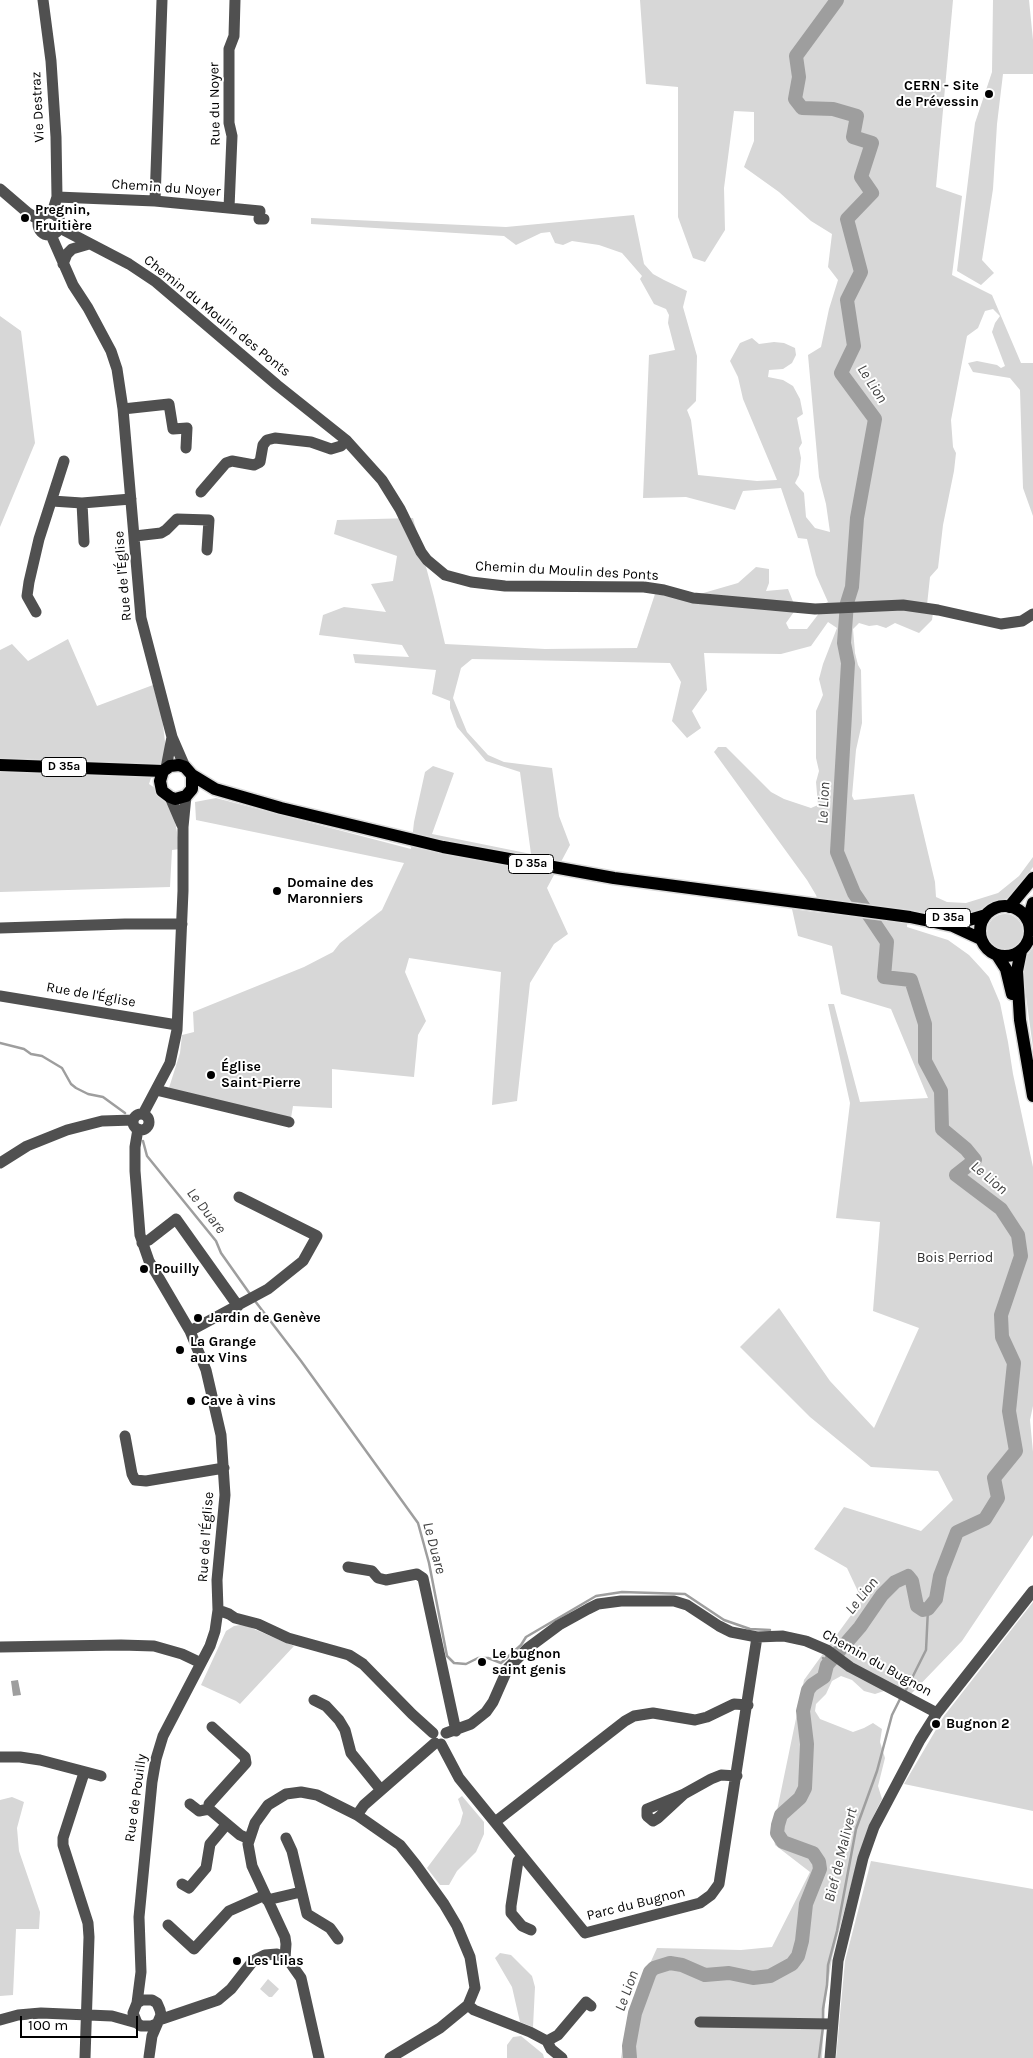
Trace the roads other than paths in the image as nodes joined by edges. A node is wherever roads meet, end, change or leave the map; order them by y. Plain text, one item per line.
1 (43, 0) edge
2 (162, 0) edge
3 (235, 0) edge
4 (0, 189) edge
5 (57, 197) junction
6 (155, 201) junction
7 (229, 208) junction
8 (52, 213) junction
9 (264, 219) dead end
10 (39, 220) junction
11 (56, 232) junction
12 (89, 244) junction
13 (63, 264) junction
14 (123, 409) junction
15 (346, 440) junction
16 (186, 448) dead end
17 (64, 461) dead end
18 (201, 492) dead end
19 (132, 499) junction
20 (52, 501) junction
21 (82, 503) junction
22 (135, 536) junction
23 (84, 542) dead end
24 (207, 550) dead end
25 (36, 612) dead end
26 (1033, 614) edge
27 (172, 737) junction
28 (0, 765) edge
29 (188, 771) junction
30 (162, 776) junction
31 (215, 789) junction
32 (189, 792) junction
33 (170, 797) junction
34 (183, 827) junction
35 (1033, 878) edge
36 (1033, 903) edge
37 (1009, 907) junction
38 (986, 915) junction
39 (910, 917) junction
40 (1028, 920) junction
41 (182, 924) junction
42 (0, 928) edge
43 (981, 939) junction
44 (1021, 950) junction
45 (997, 955) junction
46 (0, 996) edge
47 (1020, 1020) junction
48 (177, 1025) junction
49 (156, 1090) junction
50 (1033, 1096) edge
51 (138, 1121) junction
52 (289, 1122) dead end
53 (0, 1163) edge
54 (239, 1197) dead end
55 (142, 1242) junction
56 (243, 1304) junction
57 (190, 1331) junction
58 (125, 1436) dead end
59 (224, 1468) junction
60 (348, 1568) dead end
61 (1033, 1591) edge
62 (218, 1610) junction
63 (235, 1618) junction
64 (217, 1623) junction
65 (757, 1637) junction
66 (0, 1647) edge
67 (201, 1663) junction
68 (314, 1700) dead end
69 (748, 1705) junction
70 (938, 1713) junction
71 (212, 1728) dead end
72 (451, 1732) junction
73 (436, 1740) junction
74 (0, 1757) edge
75 (84, 1773) junction
76 (101, 1776) dead end
77 (737, 1776) junction
78 (381, 1790) junction
79 (684, 1794) dead end
80 (190, 1804) dead end
81 (209, 1809) junction
82 (357, 1814) junction
83 (495, 1822) junction
84 (226, 1825) junction
85 (286, 1838) dead end
86 (249, 1839) junction
87 (522, 1857) junction
88 (182, 1884) dead end
89 (301, 1892) junction
90 (266, 1897) junction
91 (168, 1925) dead end
92 (531, 1930) dead end
93 (338, 1940) dead end
94 (285, 1958) junction
95 (141, 1972) junction
96 (154, 2002) junction
97 (136, 2005) junction
98 (468, 2005) junction
99 (591, 2006) dead end
100 (184, 2011) junction
101 (112, 2016) junction
102 (87, 2019) junction
103 (0, 2020) edge
104 (157, 2022) junction
105 (700, 2022) dead end
106 (139, 2024) junction
107 (826, 2024) junction
108 (547, 2042) junction
109 (85, 2058) edge
110 (149, 2058) edge
111 (318, 2058) edge
112 (390, 2058) edge
113 (562, 2058) edge
114 (830, 2058) edge

1 - 5 street, Vie Destraz
2 - 6 street
3 - 7 street, Rue du Noyer
4 - 10 street
5 - 6 street, Chemin du Noyer
5 - 8 street, Vie Destraz
6 - 7 street, Chemin du Noyer
7 - 9 street, Chemin du Noyer
8 - 10 street
8 - 11 street
10 - 11 street
11 - 12 street, Chemin du Moulin des Ponts
11 - 13 street, Rue de l'Église
12 - 13 street
12 - 15 street, Chemin du Moulin des Ponts
13 - 14 street, Rue de l'Église
14 - 16 street
14 - 19 street, Rue de l'Église
15 - 18 street
15 - 26 street, Chemin du Moulin des Ponts
17 - 20 street
19 - 21 street
19 - 22 street, Rue de l'Église
20 - 21 street
20 - 25 street
21 - 23 street
22 - 24 street
22 - 27 street, Rue de l'Église
27 - 29 street, Rue de l'Église
27 - 30 street, Rue de l'Église
28 - 30 main road, D 35a
29 - 30 main road
29 - 31 main road, D 35a
29 - 32 main road
30 - 33 main road
31 - 32 main road, D 35a
31 - 39 main road, D 35a
32 - 33 main road
32 - 34 street, Rue de l'Église
33 - 34 street, Rue de l'Église
34 - 41 street, Rue de l'Église
35 - 37 main road
36 - 40 main road
37 - 38 main road
37 - 40 main road
38 - 39 main road, D 35a
38 - 43 main road
39 - 43 main road, D 35a
40 - 44 main road
41 - 42 street
41 - 48 street, Rue de l'Église
43 - 45 main road
44 - 45 main road
44 - 47 main road
45 - 47 main road
46 - 48 street, Rue de l'Église
47 - 50 main road
48 - 49 street, Rue de l'Église
49 - 51 street, Rue de l'Église
49 - 52 street
51 - 53 street
51 - 55 street, Rue de l'Église
54 - 56 street
55 - 56 street
55 - 57 street, Rue de l'Église
56 - 57 street
57 - 59 street, Rue de l'Église
58 - 59 street
59 - 62 street, Rue de l'Église
60 - 72 street
61 - 70 street
62 - 63 street
62 - 64 street, Rue de l'Église
63 - 64 street
63 - 73 street
64 - 67 street, Rue de l'Église
65 - 69 street, Parc du Bugnon
65 - 70 street, Chemin du Bugnon
65 - 72 street, Chemin du Bugnon
66 - 67 street
67 - 95 street, Rue de Pouilly
68 - 78 street
69 - 77 street, Parc du Bugnon
69 - 83 street
70 - 107 street
71 - 81 street
72 - 73 street, Chemin du Bugnon
73 - 78 street
73 - 83 street, Parc du Bugnon
74 - 75 street
75 - 76 street
75 - 102 street
77 - 79 street
77 - 87 street, Parc du Bugnon
78 - 82 street
80 - 81 street
81 - 84 street
82 - 86 street
82 - 98 street
83 - 87 street, Parc du Bugnon
84 - 86 street
84 - 88 street
85 - 89 street
86 - 90 street
87 - 92 street
89 - 90 street
89 - 93 street
90 - 91 street
90 - 94 street
94 - 100 street
94 - 111 street
95 - 96 street, Rue de Pouilly
95 - 97 street, Rue de Pouilly
96 - 97 street
96 - 100 street
96 - 104 street, Rue de Pouilly
97 - 101 street
97 - 106 street, Rue de Pouilly
98 - 108 street
98 - 112 street
99 - 108 street
100 - 104 street
101 - 102 street
101 - 106 street
102 - 103 street
102 - 109 street
104 - 106 street
104 - 110 street, Rue de Pouilly
105 - 107 street
106 - 110 street, Rue de Pouilly
107 - 114 street
108 - 113 street

